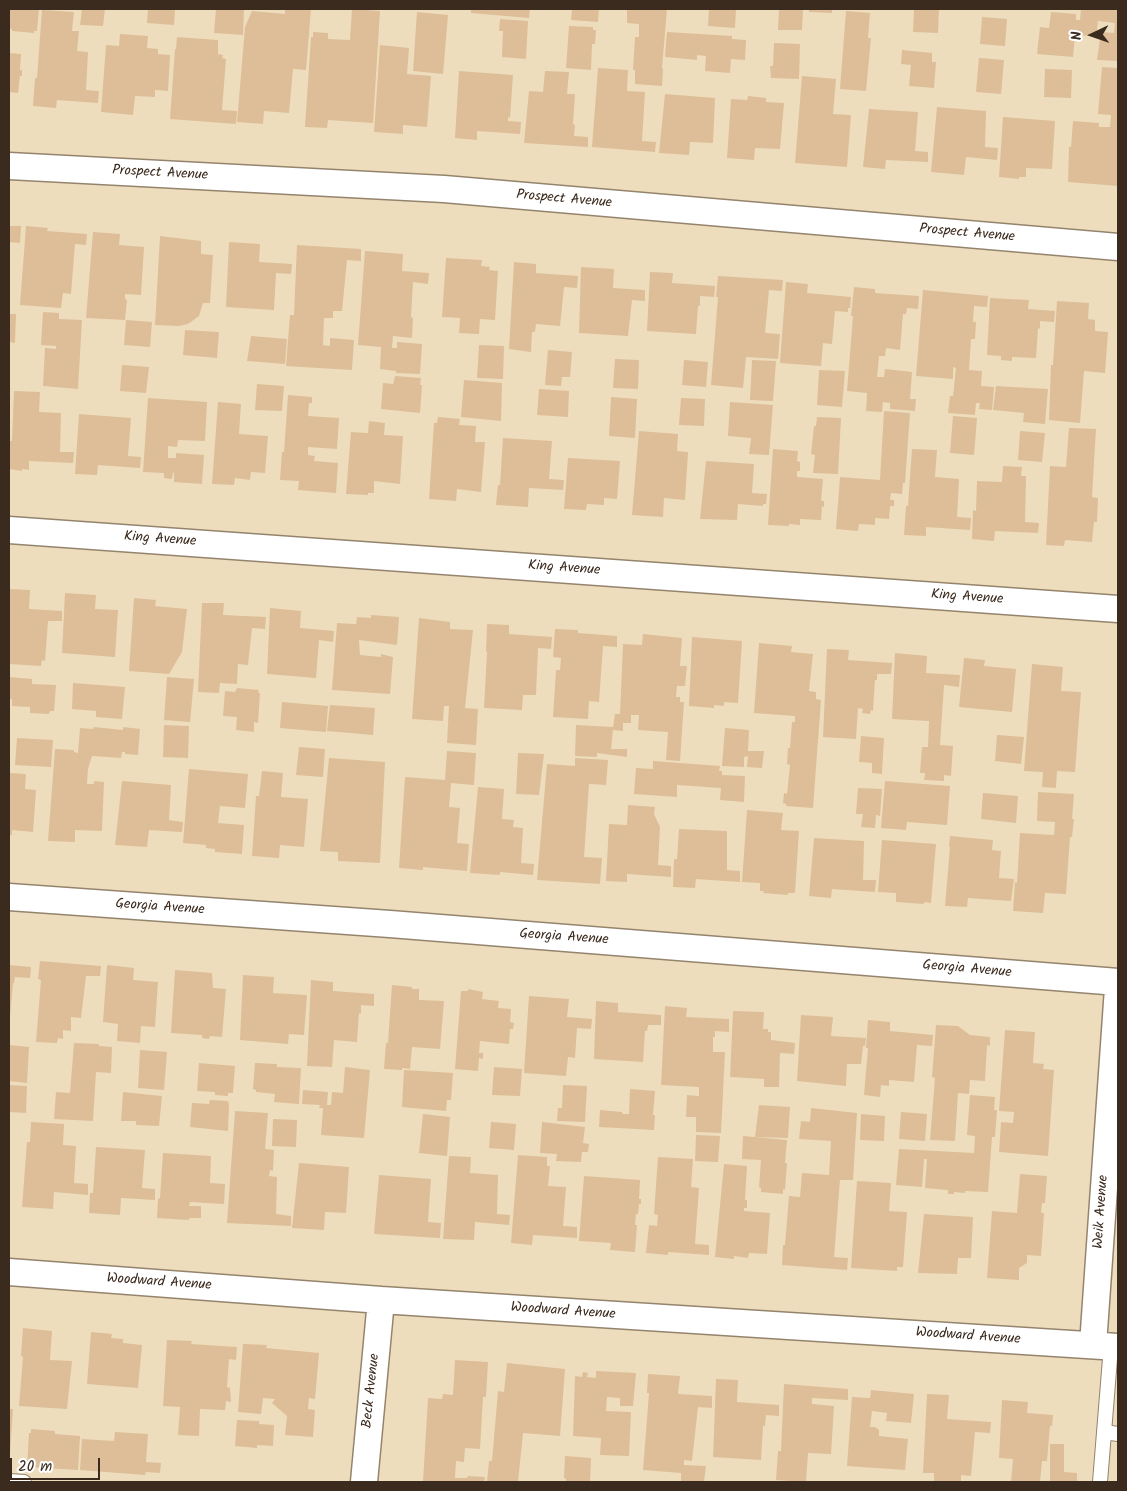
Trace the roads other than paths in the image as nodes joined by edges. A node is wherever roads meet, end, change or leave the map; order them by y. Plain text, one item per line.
1 (9, 166) edge
2 (1118, 247) edge
3 (9, 530) edge
4 (1118, 610) edge
5 (9, 897) edge
6 (1118, 982) edge
7 (1118, 988) edge
8 (9, 1272) edge
9 (381, 1300) junction
10 (1108, 1346) edge
11 (1111, 1433) edge
12 (9, 1481) edge
13 (24, 1482) edge
14 (364, 1482) edge
15 (1100, 1482) edge

1 - 2 street, Prospect Avenue
3 - 4 street, King Avenue
5 - 6 street, Georgia Avenue
7 - 10 street, Weik Avenue
8 - 9 street, Woodward Avenue
9 - 10 street, Woodward Avenue
9 - 14 street, Beck Avenue
10 - 11 lane
11 - 15 lane
12 - 13 lane

